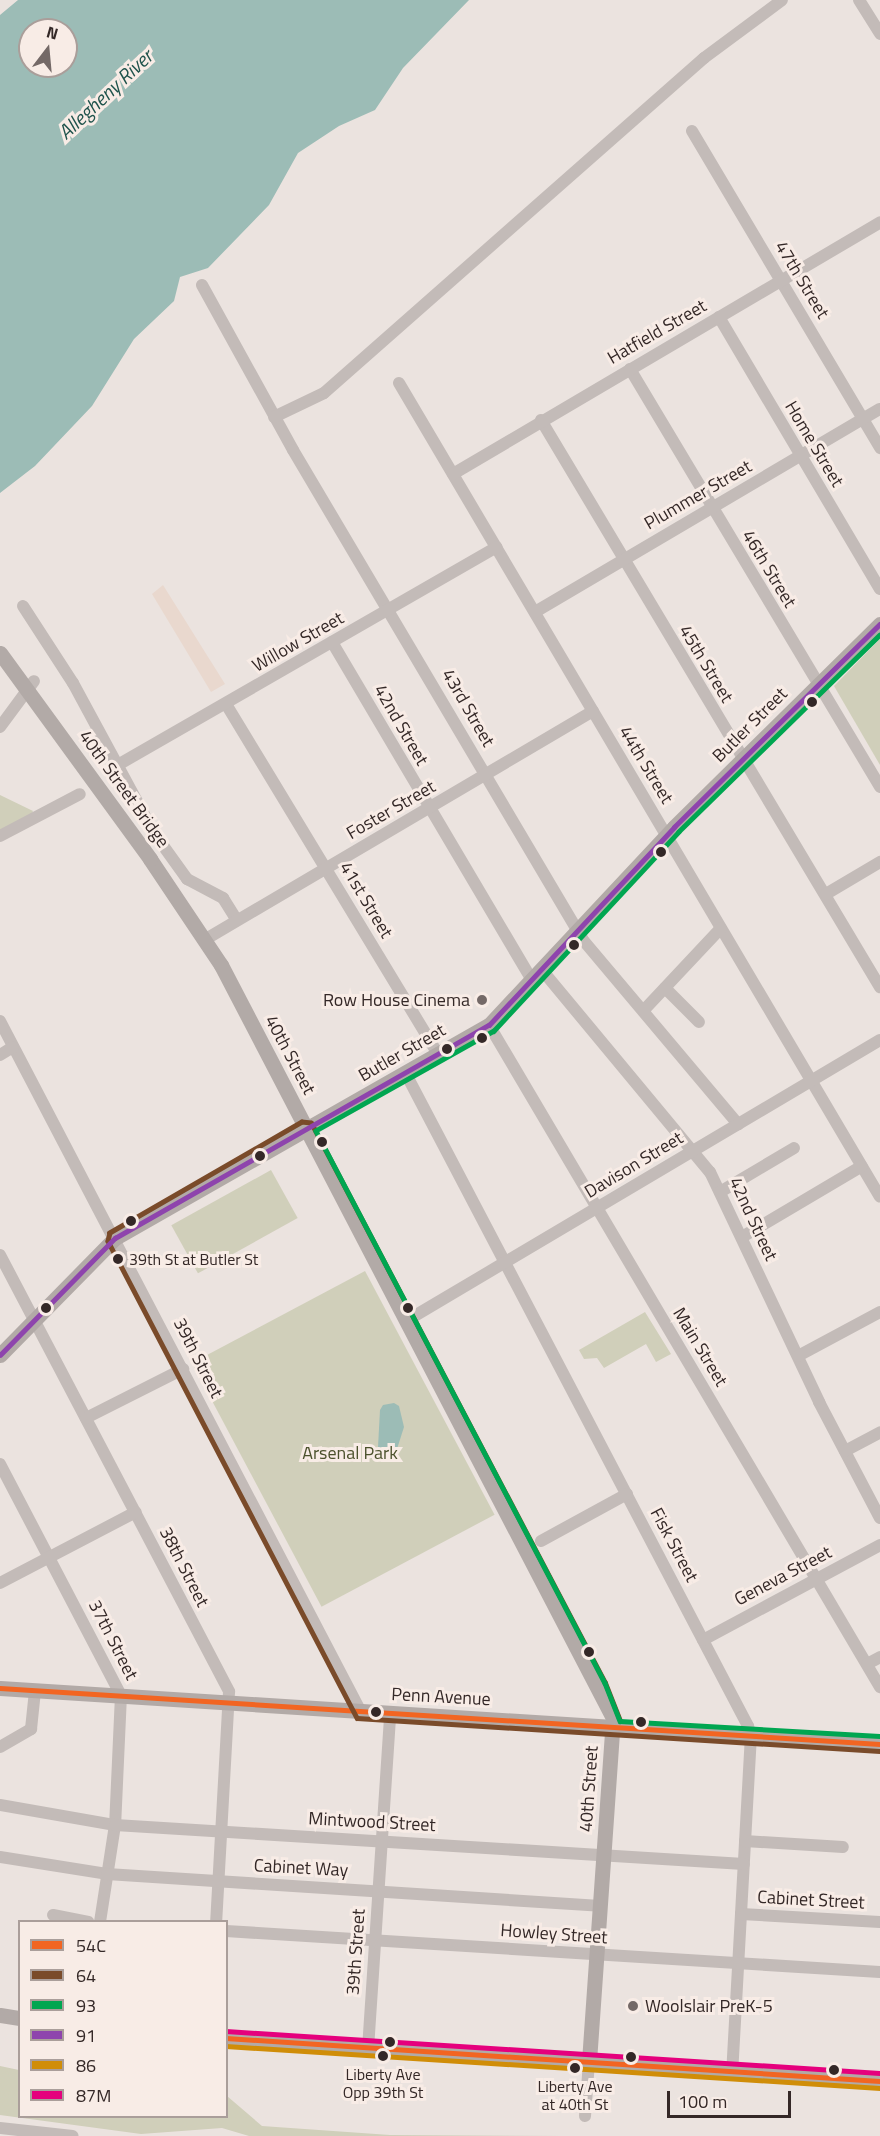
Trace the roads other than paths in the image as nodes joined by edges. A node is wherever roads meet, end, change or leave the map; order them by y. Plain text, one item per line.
1 (782, 0) edge
2 (859, 0) edge
3 (880, 34) edge
4 (692, 131) dead end
5 (880, 222) edge
6 (781, 280) junction
7 (202, 285) dead end
8 (719, 317) junction
9 (630, 369) junction
10 (399, 383) dead end
11 (880, 409) edge
12 (274, 417) junction
13 (863, 419) junction
14 (541, 420) junction
15 (880, 448) edge
16 (800, 455) junction
17 (453, 474) junction
18 (712, 507) junction
19 (497, 547) junction
20 (624, 560) junction
21 (880, 589) edge
22 (23, 606) dead end
23 (389, 610) junction
24 (535, 612) junction
25 (880, 624) edge
26 (332, 642) junction
27 (0, 653) edge
28 (34, 681) dead end
29 (819, 684) junction
30 (226, 704) junction
31 (593, 711) junction
32 (0, 727) edge
33 (744, 760) junction
34 (116, 766) junction
35 (486, 775) junction
36 (880, 787) edge
37 (80, 794) dead end
38 (429, 808) junction
39 (667, 835) junction
40 (0, 836) edge
41 (880, 862) edge
42 (326, 869) junction
43 (826, 894) junction
44 (236, 919) junction
45 (721, 928) junction
46 (578, 932) junction
47 (209, 944) junction
48 (537, 975) junction
49 (880, 987) edge
50 (665, 988) junction
51 (644, 1010) junction
52 (0, 1021) edge
53 (699, 1022) dead end
54 (489, 1025) junction
55 (880, 1040) edge
56 (14, 1047) junction
57 (438, 1054) junction
58 (0, 1055) edge
59 (406, 1074) junction
60 (812, 1080) junction
61 (738, 1124) junction
62 (306, 1128) junction
63 (794, 1148) dead end
64 (693, 1151) junction
65 (862, 1166) junction
66 (720, 1192) junction
67 (880, 1197) edge
68 (598, 1208) junction
69 (742, 1237) junction
70 (115, 1238) junction
71 (0, 1256) edge
72 (505, 1262) junction
73 (4, 1275) edge
74 (880, 1312) edge
75 (34, 1320) junction
76 (406, 1321) junction
77 (0, 1355) edge
78 (798, 1356) junction
79 (183, 1369) junction
80 (86, 1418) junction
81 (880, 1432) edge
82 (845, 1451) junction
83 (0, 1464) edge
84 (627, 1494) junction
85 (136, 1512) junction
86 (880, 1518) edge
87 (541, 1541) dead end
88 (880, 1545) edge
89 (49, 1557) junction
90 (816, 1579) junction
91 (0, 1583) edge
92 (703, 1640) junction
93 (880, 1657) edge
94 (867, 1664) junction
95 (880, 1687) edge
96 (0, 1688) edge
97 (35, 1690) junction
98 (121, 1695) junction
99 (230, 1702) junction
100 (362, 1712) junction
101 (390, 1714) junction
102 (613, 1728) junction
103 (750, 1735) junction
104 (880, 1744) edge
105 (0, 1747) edge
106 (0, 1805) edge
107 (115, 1825) junction
108 (222, 1831) junction
109 (381, 1841) junction
110 (745, 1841) junction
111 (843, 1847) dead end
112 (604, 1854) junction
113 (0, 1857) edge
114 (744, 1864) junction
115 (107, 1874) junction
116 (218, 1881) junction
117 (378, 1891) junction
118 (600, 1906) junction
119 (741, 1914) junction
120 (53, 1915) dead end
121 (78, 1920) edge
122 (100, 1920) edge
123 (216, 1920) edge
124 (880, 1922) edge
125 (228, 1931) edge
126 (375, 1941) junction
127 (597, 1954) junction
128 (738, 1963) junction
129 (880, 1972) edge
130 (0, 2015) edge
131 (18, 2018) edge
132 (228, 2038) edge
133 (368, 2049) junction
134 (590, 2061) junction
135 (732, 2072) junction
136 (880, 2081) edge
137 (585, 2116) dead end
138 (0, 2128) edge
139 (72, 2136) edge

1 - 12 street
2 - 3 street
4 - 6 street, 47th Street
5 - 6 street, Hatfield Street
6 - 8 street, Hatfield Street
6 - 13 street, 47th Street
7 - 12 street, 43rd Street
8 - 9 street, Hatfield Street
8 - 16 street, Home Street
9 - 14 street, Hatfield Street
9 - 18 street, 46th Street
10 - 17 street, 44th Street
11 - 13 street, Plummer Street
12 - 23 street, 43rd Street
13 - 15 street, 47th Street
13 - 16 street, Plummer Street
14 - 17 street, Hatfield Street
14 - 20 street, 45th Street
16 - 18 street, Plummer Street
16 - 21 street, Home Street
17 - 19 street, 44th Street
18 - 20 street, Plummer Street
18 - 29 street, 46th Street
19 - 23 street, Willow Street
19 - 24 street, 44th Street
20 - 24 street, Plummer Street
20 - 33 street, 45th Street
22 - 34 street
23 - 26 street, Willow Street
23 - 35 street, 43rd Street
24 - 31 street, 44th Street
25 - 29 main road, Butler Street
26 - 30 street, Willow Street
26 - 38 street, 42nd Street
27 - 47 main road, 40th Street Bridge, bridge
28 - 32 street
29 - 33 main road, Butler Street
29 - 36 street, 46th Street
30 - 34 street, Willow Street
30 - 42 street, 41st Street
31 - 35 street, Foster Street
31 - 39 street, 44th Street
33 - 39 main road, Butler Street
33 - 43 street, 45th Street
34 - 44 street
35 - 38 street, Foster Street
35 - 46 street, 43rd Street
37 - 40 street
38 - 42 street, Foster Street
38 - 48 street, 42nd Street
39 - 45 street, 44th Street
39 - 46 main road, Butler Street
41 - 43 street
42 - 44 street, Foster Street
42 - 57 street, 41st Street
43 - 49 street, 45th Street
44 - 47 street, Foster Street
45 - 50 street
45 - 60 street, 44th Street
46 - 48 main road, Butler Street
46 - 51 street, 43rd Street
47 - 62 main road, 40th Street
48 - 54 main road, Butler Street
48 - 64 street, 42nd Street
50 - 51 street
50 - 53 street
51 - 61 street, 43rd Street
52 - 56 street, 39th Street
54 - 57 main road, Butler Street
54 - 68 street, Main Street
55 - 60 street, Davison Street
56 - 58 street
56 - 70 street, 39th Street
57 - 59 main road, Butler Street
59 - 62 main road, Butler Street
59 - 72 street, Fisk Street
60 - 61 street, Davison Street
60 - 65 street, 44th Street
61 - 64 street, Davison Street
62 - 70 main road, Butler Street
62 - 76 main road, 40th Street
63 - 66 street
64 - 66 street, 42nd Street
64 - 68 street, Davison Street
65 - 67 street, 44th Street
65 - 69 street
66 - 69 street, 42nd Street
68 - 72 street, Davison Street
68 - 90 street, Main Street
69 - 78 street, 42nd Street
70 - 75 main road, Butler Street
70 - 79 street, 39th Street
71 - 73 street, 38th Street
72 - 76 street, Davison Street
72 - 84 street, Fisk Street
73 - 75 street, 38th Street
74 - 78 street
75 - 77 main road, Butler Street
75 - 80 street, 38th Street
76 - 102 main road, 40th Street
78 - 82 street, 42nd Street
79 - 80 street
79 - 100 street, 39th Street
80 - 85 street, 38th Street
81 - 82 street
82 - 86 street, 42nd Street
83 - 89 street, 37th Street
84 - 87 street
84 - 92 street, Fisk Street
85 - 89 street
85 - 99 street, 38th Street
88 - 90 street, Geneva Street
89 - 91 street
89 - 98 street, 37th Street
90 - 92 street, Geneva Street
90 - 94 street, Main Street
92 - 103 street, Fisk Street
93 - 94 street
94 - 95 street, Main Street
96 - 97 main road, Penn Avenue
97 - 98 main road, Penn Avenue
97 - 105 street
98 - 99 main road, Penn Avenue
98 - 107 street, 37th Street
99 - 100 main road, Penn Avenue
99 - 108 street, 38th Street
100 - 101 main road, Penn Avenue
101 - 102 main road, Penn Avenue
101 - 109 street, 39th Street
102 - 103 main road, Penn Avenue
102 - 112 main road, 40th Street
103 - 104 main road, Penn Avenue
103 - 110 street, Fisk Street
106 - 107 street, Mintwood Street
107 - 108 street, Mintwood Street
107 - 115 street, 37th Street
108 - 109 street, Mintwood Street
108 - 116 street, 38th Street
109 - 112 street, Mintwood Street
109 - 117 street, 39th Street
110 - 111 street
110 - 114 street, Fisk Street
112 - 114 street, Mintwood Street
112 - 118 main road, 40th Street
113 - 115 street, Cabinet Way
114 - 119 street, Fisk Street
115 - 116 street, Cabinet Way
115 - 122 street, 37th Street
116 - 117 street, Cabinet Way
116 - 123 street, 38th Street
117 - 118 street, Cabinet Way
117 - 126 street, 39th Street
118 - 127 main road, 40th Street
119 - 124 street, Cabinet Street
119 - 128 street, Fisk Street
120 - 121 street
125 - 126 street, Howley Street
126 - 127 street, Howley Street
126 - 133 street, 39th Street
127 - 128 street, Howley Street
127 - 134 main road, 40th Street
128 - 129 street, Howley Street
128 - 135 street, Fisk Street
130 - 131 main road
132 - 133 main road
133 - 134 main road
134 - 135 main road
134 - 137 street, 40th Street
135 - 136 main road
138 - 139 street

